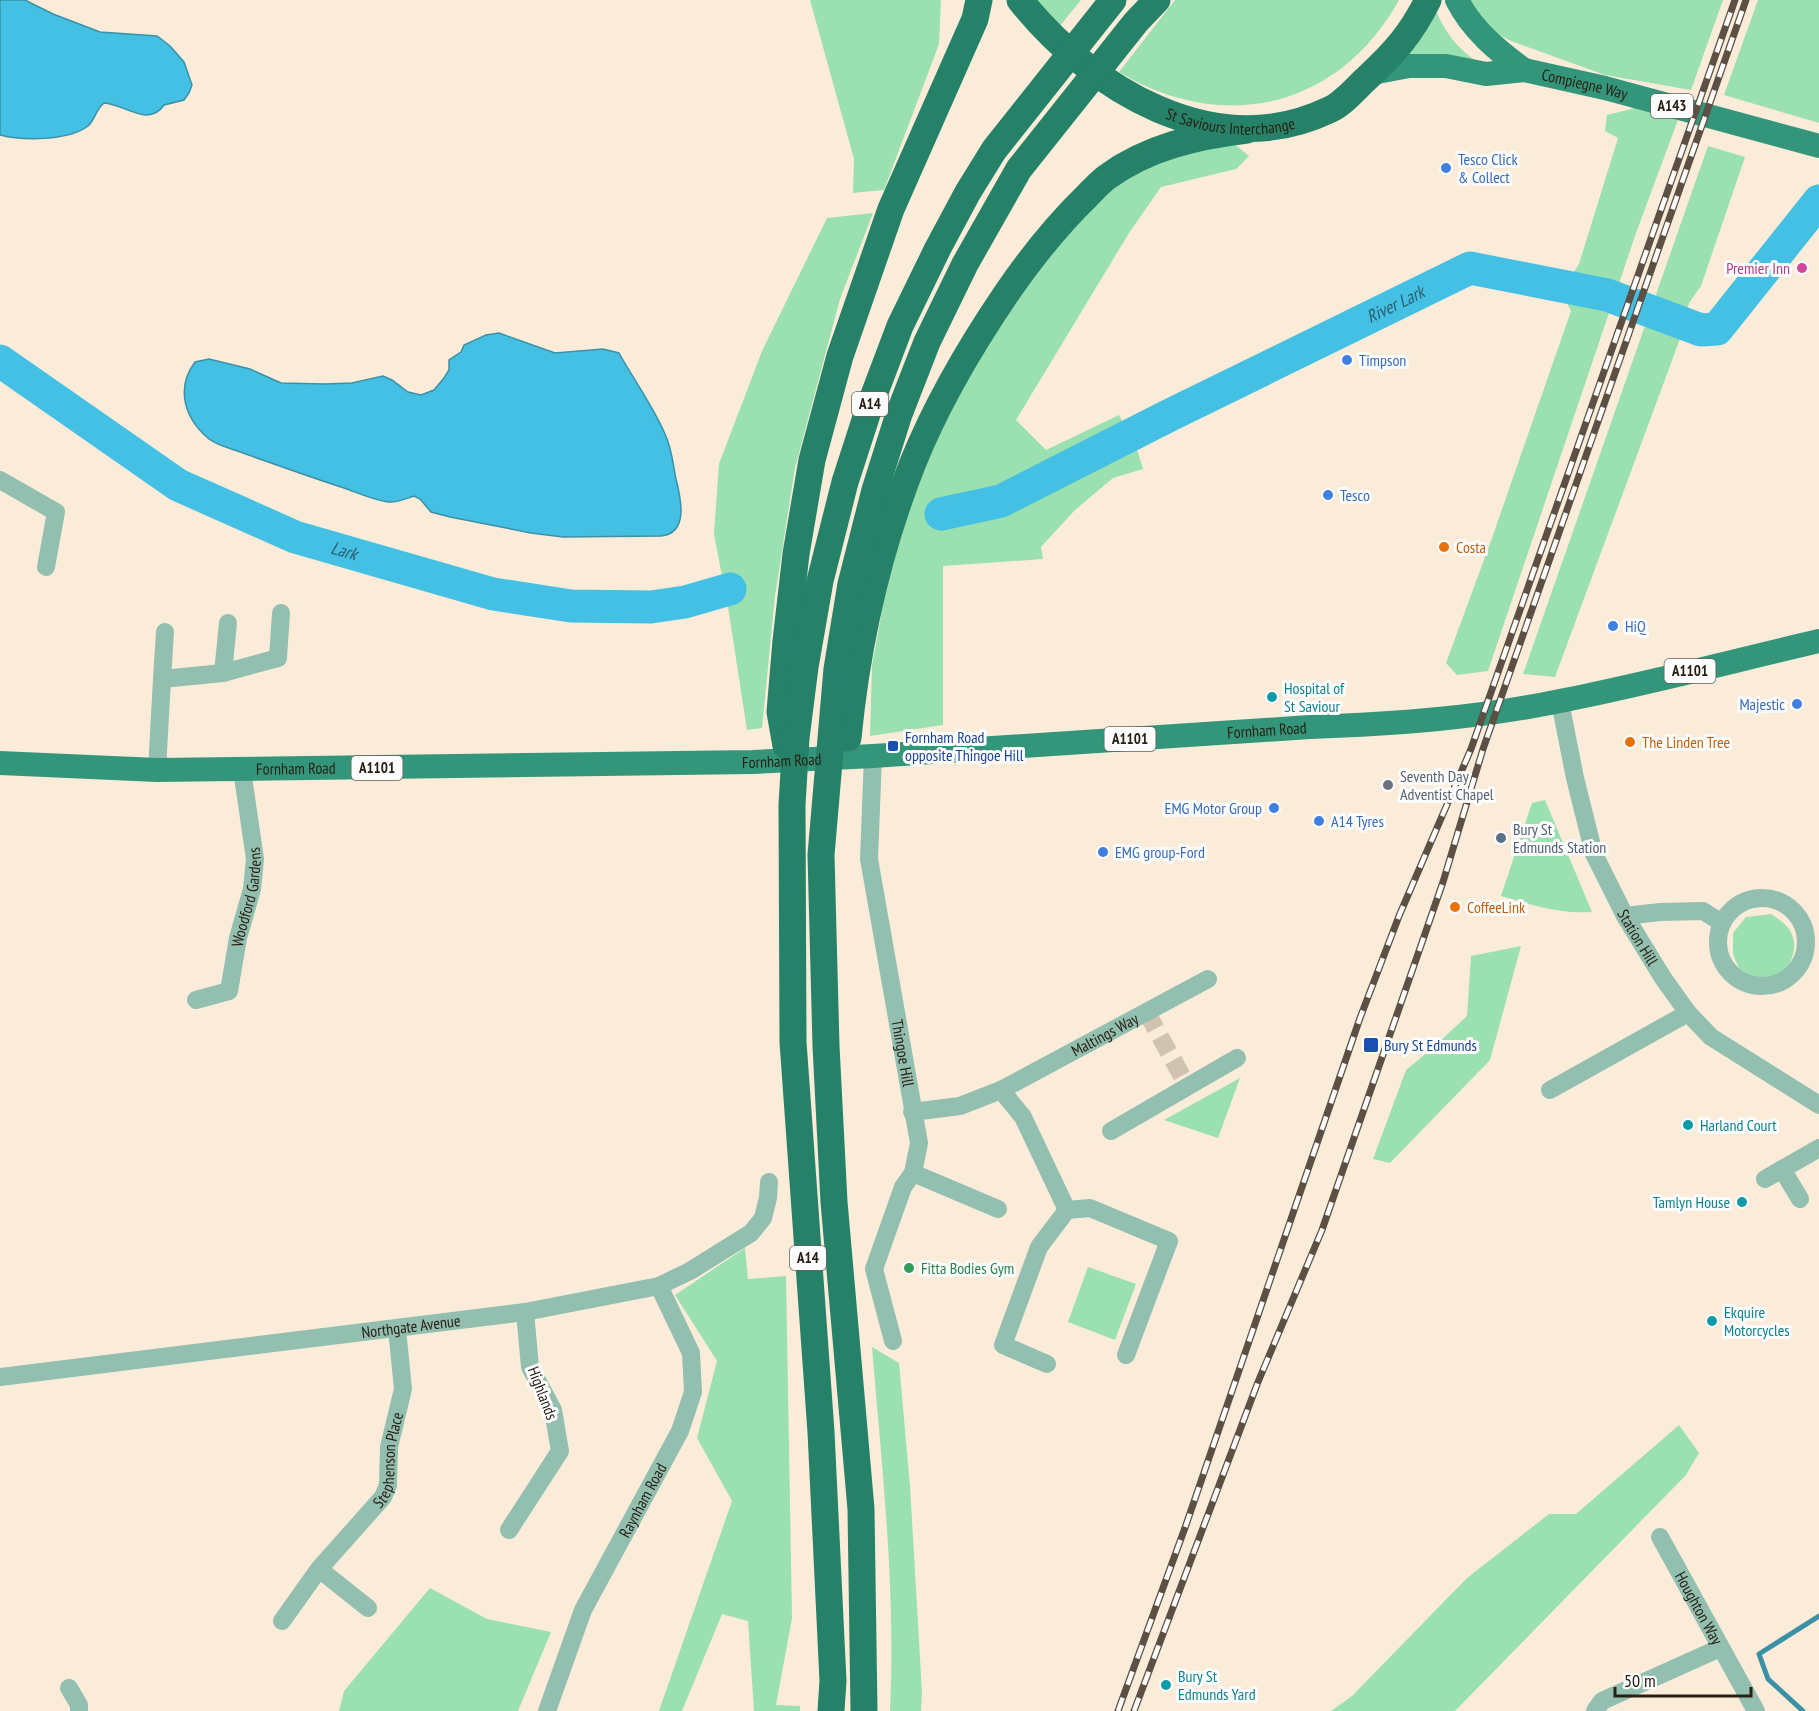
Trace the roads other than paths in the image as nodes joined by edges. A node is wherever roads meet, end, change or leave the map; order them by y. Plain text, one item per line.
1 (979, 0) edge
2 (1020, 0) edge
3 (1113, 0) edge
4 (1157, 0) edge
5 (1428, 0) edge
6 (1457, 0) edge
7 (1524, 70) junction
8 (1372, 73) junction
9 (1247, 130) junction
10 (1819, 146) edge
11 (0, 480) edge
12 (46, 567) dead end
13 (281, 613) dead end
14 (228, 623) dead end
15 (165, 632) dead end
16 (1819, 641) edge
17 (223, 673) junction
18 (162, 679) junction
19 (1560, 702) junction
20 (839, 734) junction
21 (790, 739) junction
22 (873, 756) junction
23 (0, 763) edge
24 (157, 770) junction
25 (242, 770) junction
26 (1625, 916) junction
27 (1722, 923) junction
28 (1813, 949) edge
29 (1208, 979) dead end
30 (196, 1000) dead end
31 (1688, 1013) junction
32 (1238, 1059) dead end
33 (1000, 1090) junction
34 (1550, 1090) dead end
35 (1819, 1105) edge
36 (912, 1112) junction
37 (1111, 1131) dead end
38 (1819, 1148) edge
39 (1782, 1169) junction
40 (913, 1173) junction
41 (1765, 1179) dead end
42 (769, 1182) dead end
43 (1800, 1199) dead end
44 (998, 1209) dead end
45 (1067, 1210) junction
46 (659, 1286) junction
47 (525, 1312) junction
48 (396, 1329) junction
49 (893, 1341) dead end
50 (1126, 1355) dead end
51 (1047, 1364) dead end
52 (0, 1377) edge
53 (509, 1530) dead end
54 (1660, 1537) dead end
55 (319, 1569) junction
56 (368, 1608) dead end
57 (282, 1621) dead end
58 (1720, 1648) junction
59 (69, 1688) dead end
60 (1602, 1708) edge
61 (79, 1711) edge
62 (547, 1711) edge
63 (831, 1711) edge
64 (864, 1711) edge
65 (1756, 1711) edge

1 - 21 highway, A14
2 - 9 highway, St Saviours Interchange
3 - 21 highway, A14
4 - 20 highway, A14
5 - 8 highway, St Saviours Interchange
6 - 7 main road, Compiegne Way / A143
7 - 8 main road, Compiegne Way / A143
7 - 10 main road, Compiegne Way / A143
8 - 9 highway, St Saviours Interchange
9 - 20 highway, A14
11 - 12 street
13 - 17 street
14 - 17 street
15 - 18 street
16 - 19 main road, A1101
17 - 18 street
18 - 24 street
19 - 22 main road, Fornham Road / A1101
19 - 26 street, Station Hill
20 - 64 highway, A14
21 - 63 highway, A14
22 - 25 main road, Fornham Road / A1101
22 - 36 street, Thingoe Hill
23 - 24 main road, Fornham Road / A1101
24 - 25 main road, Fornham Road / A1101
25 - 30 street, Woodford Gardens
26 - 27 street
26 - 31 street, Station Hill
27 - 28 street
27 - 28 street
29 - 33 street, Maltings Way
31 - 34 street
31 - 35 street, Station Hill
32 - 37 street
33 - 36 street, Maltings Way
33 - 45 street
36 - 40 street, Thingoe Hill
38 - 39 street
39 - 41 street
39 - 43 street
40 - 44 street
40 - 49 street, Thingoe Hill
42 - 46 street, Northgate Avenue
45 - 50 street
45 - 51 street
46 - 47 street, Northgate Avenue
46 - 62 street, Raynham Road
47 - 48 street, Northgate Avenue
47 - 53 street, Highlands
48 - 52 street, Northgate Avenue
48 - 55 street, Stephenson Place
54 - 58 street, Houghton Way
55 - 56 street
55 - 57 street, Stephenson Place
58 - 60 street
58 - 65 street, Houghton Way
59 - 61 street

